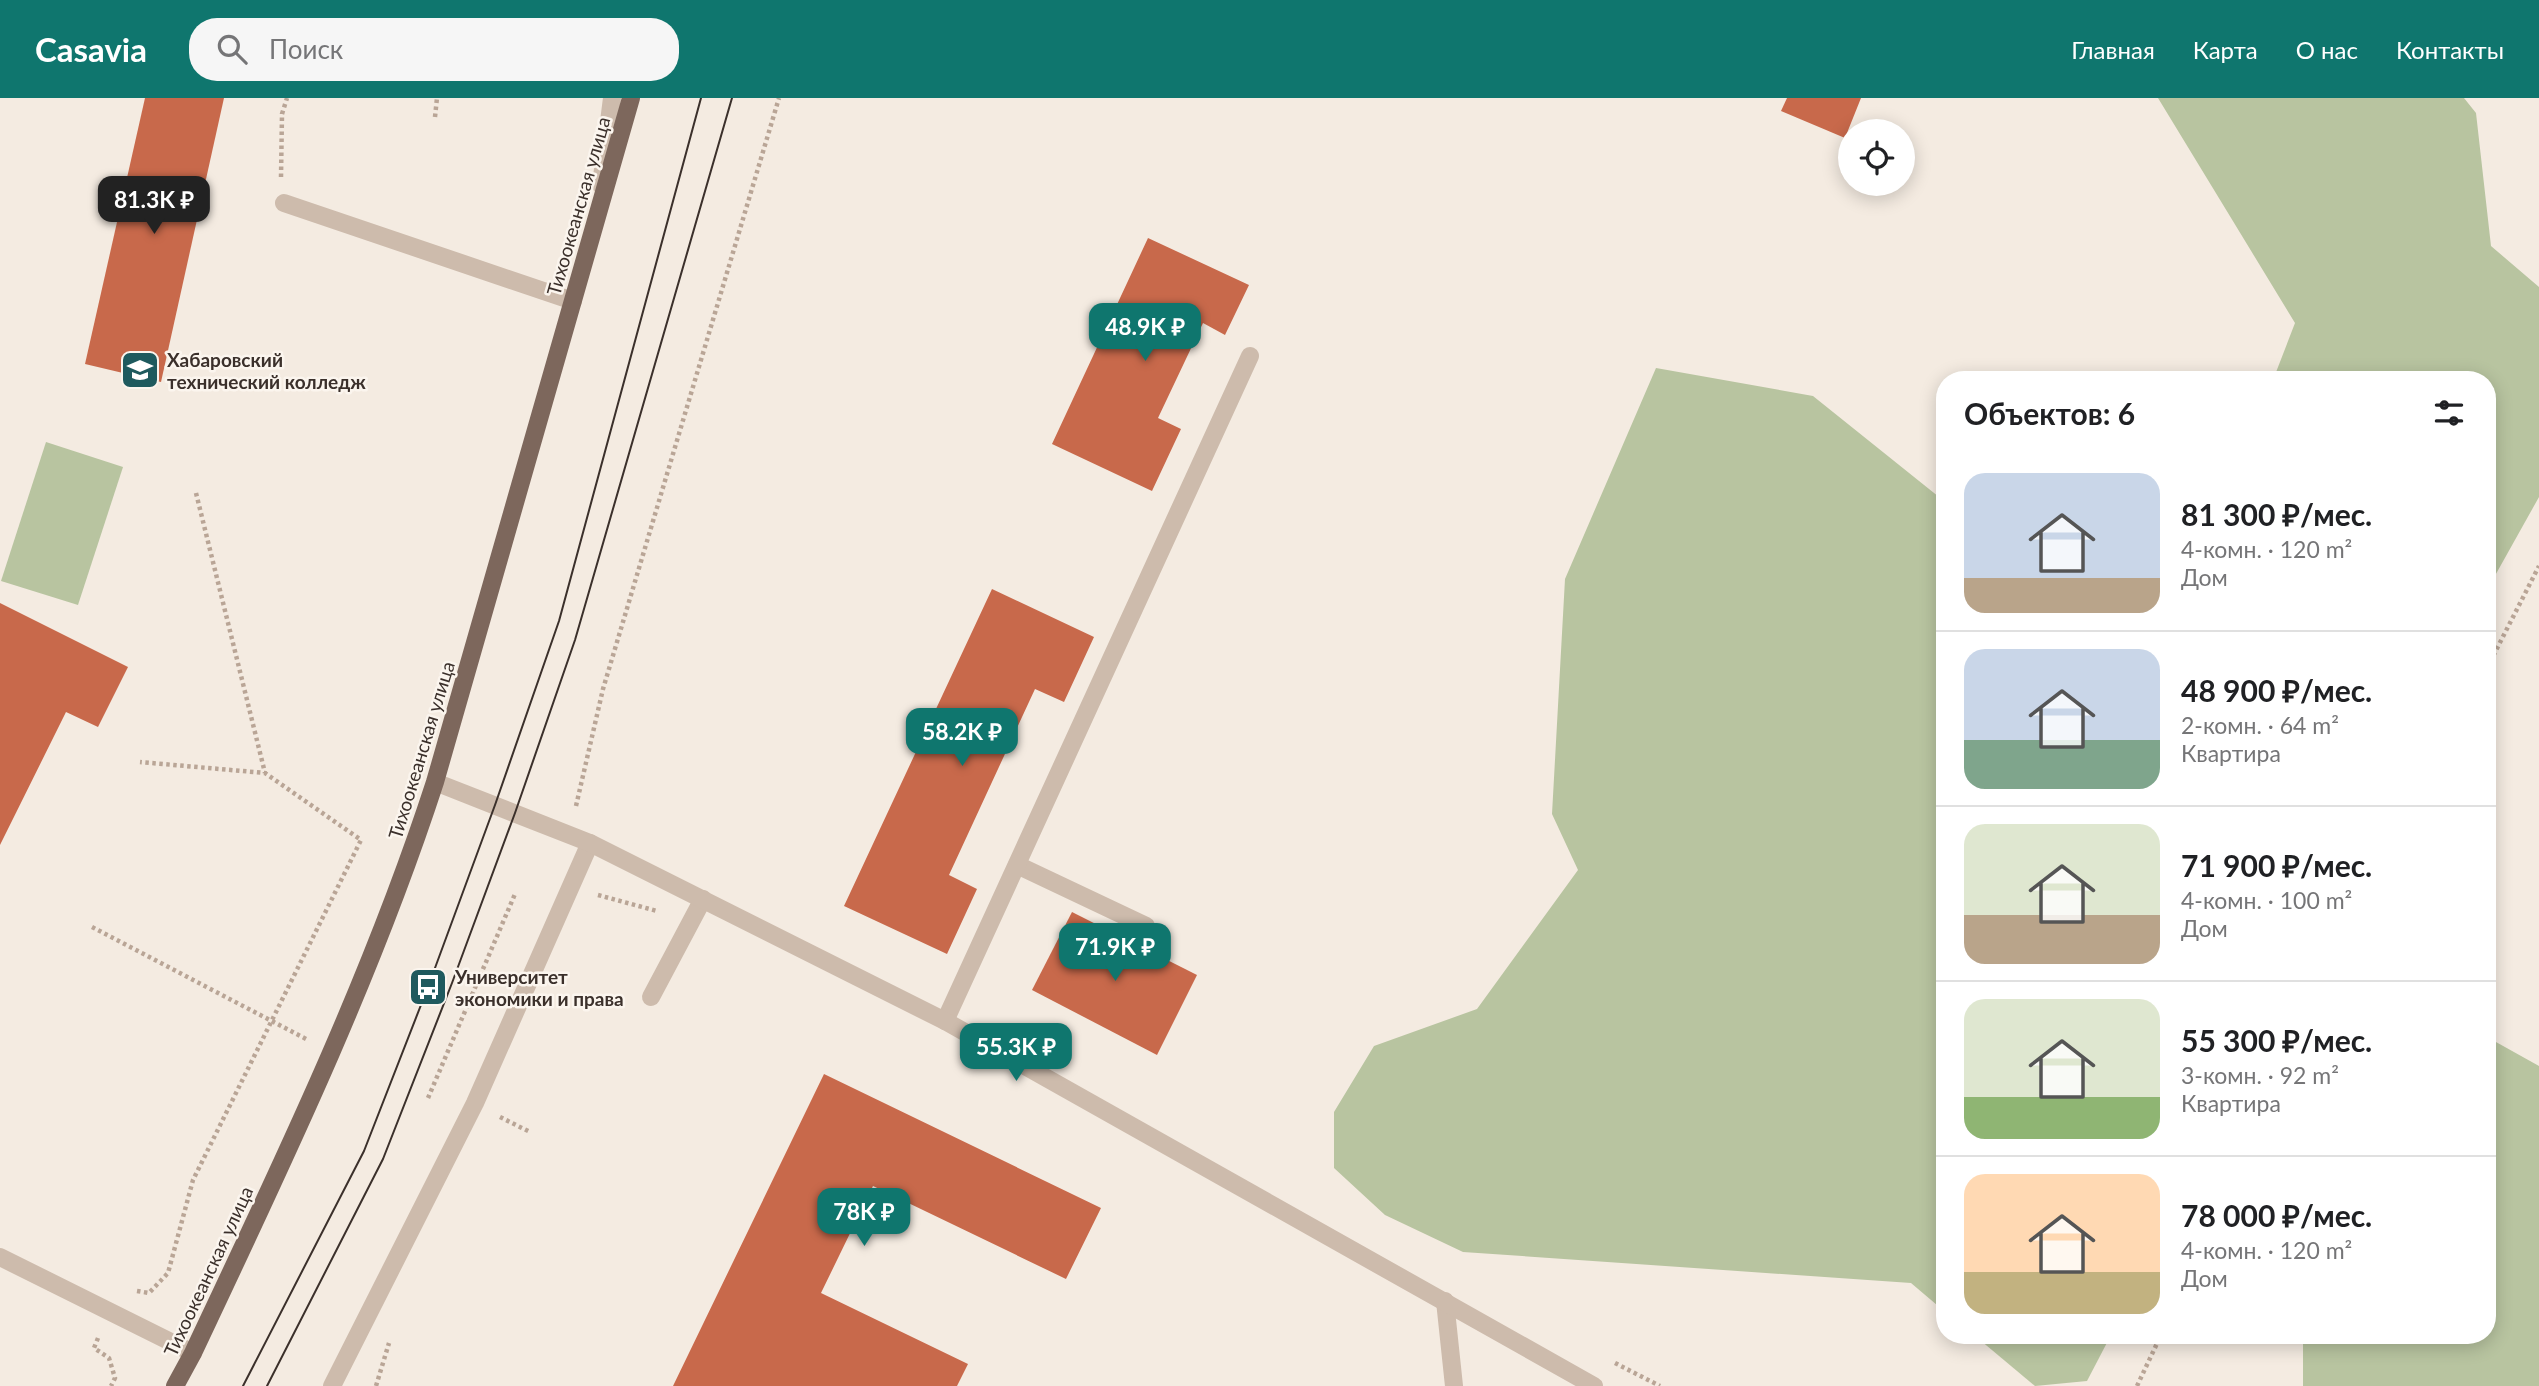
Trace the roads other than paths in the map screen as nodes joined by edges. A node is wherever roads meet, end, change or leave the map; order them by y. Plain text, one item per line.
1 (612, 98) edge
2 (631, 98) edge
3 (284, 203) road end
4 (597, 217) junction
5 (573, 301) junction
6 (1250, 356) dead end
7 (435, 782) junction
8 (590, 843) junction
9 (1017, 865) junction
10 (703, 899) junction
11 (1146, 926) dead end
12 (651, 998) dead end
13 (945, 1021) junction
14 (0, 1257) edge
15 (1445, 1301) junction
16 (193, 1353) junction
17 (175, 1386) edge
18 (332, 1386) edge
19 (1454, 1386) edge
20 (1594, 1386) edge

1 - 4 street
2 - 4 main road, Тихоокеанская улица
3 - 5 street
4 - 5 main road, Тихоокеанская улица
5 - 7 main road, Тихоокеанская улица
6 - 9 street
7 - 8 street
7 - 16 main road, Тихоокеанская улица
8 - 10 street
8 - 18 street
9 - 11 street
9 - 13 street
10 - 12 street
10 - 13 street
13 - 15 street
14 - 16 street
15 - 19 street
15 - 20 street
16 - 17 main road, Тихоокеанская улица

